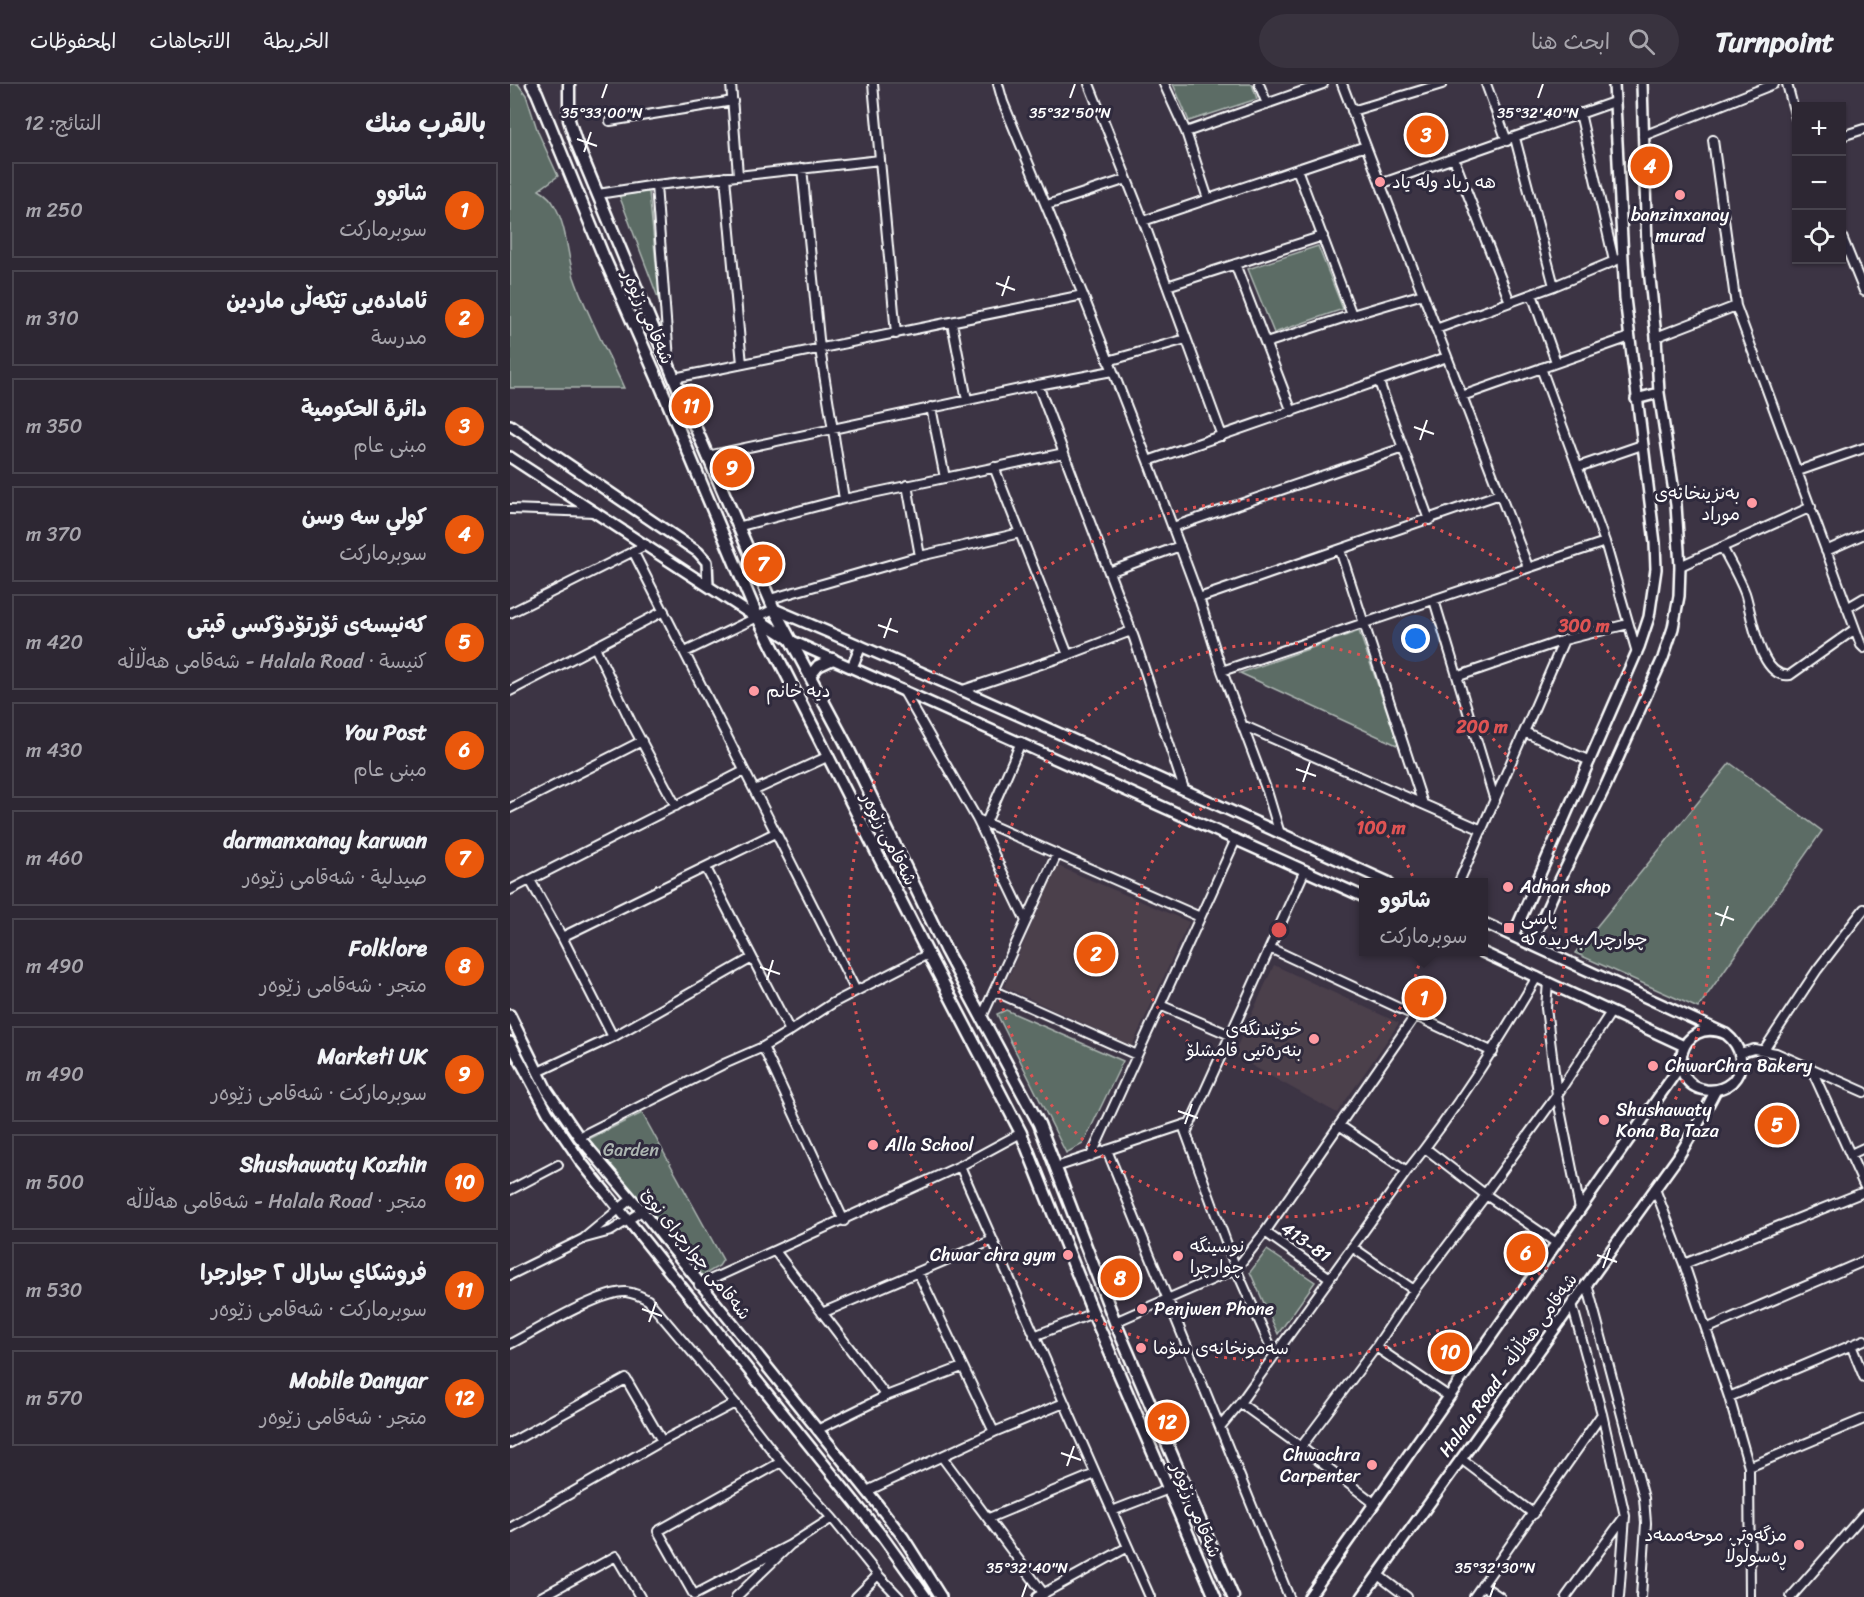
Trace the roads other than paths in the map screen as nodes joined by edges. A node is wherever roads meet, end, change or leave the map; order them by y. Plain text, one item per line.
1 (569, 84) edge
2 (731, 84) edge
3 (873, 84) edge
4 (998, 84) edge
5 (1090, 84) edge
6 (1164, 84) edge
7 (1259, 84) edge
8 (1323, 84) edge
9 (1342, 84) edge
10 (1442, 84) edge
11 (1486, 84) edge
12 (1614, 84) edge
13 (1642, 84) edge
14 (1774, 84) edge
15 (1787, 84) edge
16 (1422, 87) edge
17 (534, 88) edge
18 (733, 101) junction
19 (1614, 102) junction
20 (1792, 102) edge
21 (1267, 104) junction
22 (1352, 111) junction
23 (1580, 113) junction
24 (610, 121) dead end
25 (1864, 129) edge
26 (1185, 132) junction
27 (1846, 135) edge
28 (1643, 136) junction
29 (1511, 139) junction
30 (1713, 140) dead end
31 (1366, 146) junction
32 (1454, 159) junction
33 (880, 160) junction
34 (802, 168) junction
35 (1297, 169) junction
36 (738, 175) junction
37 (725, 177) junction
38 (1126, 179) junction
39 (1380, 184) junction
40 (656, 185) junction
41 (598, 194) junction
42 (1208, 199) junction
43 (1047, 205) junction
44 (1143, 221) junction
45 (1323, 236) junction
46 (1846, 247) edge
47 (603, 255) junction
48 (1618, 259) junction
49 (626, 260) junction
50 (1235, 264) junction
51 (1167, 286) junction
52 (1554, 286) junction
53 (1864, 291) edge
54 (1423, 294) junction
55 (1532, 294) junction
56 (1083, 296) junction
57 (1510, 302) junction
58 (1736, 306) junction
59 (1352, 315) junction
60 (952, 323) junction
61 (1436, 328) junction
62 (897, 334) junction
63 (1630, 337) junction
64 (1656, 338) junction
65 (1186, 339) junction
66 (1266, 343) junction
67 (820, 349) junction
68 (1447, 357) junction
69 (1108, 361) junction
70 (1556, 362) junction
71 (742, 364) junction
72 (1541, 368) junction
73 (1112, 371) junction
74 (672, 373) junction
75 (1379, 382) junction
76 (1038, 385) junction
77 (1659, 393) junction
78 (1462, 396) junction
79 (1636, 399) junction
80 (967, 400) junction
81 (931, 407) junction
82 (1292, 412) junction
83 (510, 425) edge
84 (832, 428) junction
85 (1222, 436) junction
86 (1642, 445) junction
87 (1403, 448) junction
88 (1864, 448) edge
89 (1064, 453) junction
90 (707, 456) junction
91 (510, 457) edge
92 (1148, 461) junction
93 (994, 467) junction
94 (1578, 467) junction
95 (1798, 471) junction
96 (945, 478) junction
97 (907, 485) junction
98 (1500, 494) junction
99 (844, 499) junction
100 (1811, 507) junction
101 (510, 509) edge
102 (595, 512) junction
103 (1429, 520) junction
104 (737, 527) junction
105 (1173, 527) junction
106 (1020, 533) junction
107 (1864, 534) edge
108 (1605, 542) junction
109 (646, 545) junction
110 (1180, 546) junction
111 (1722, 547) junction
112 (1340, 550) junction
113 (633, 551) junction
114 (1826, 551) junction
115 (920, 556) junction
116 (1680, 566) junction
117 (1528, 567) junction
118 (1109, 572) junction
119 (708, 585) junction
120 (1199, 598) junction
121 (1864, 598) edge
122 (1434, 600) junction
123 (772, 604) junction
124 (1847, 608) junction
125 (664, 611) junction
126 (510, 614) edge
127 (758, 618) junction
128 (1628, 624) junction
129 (1364, 625) junction
130 (1855, 629) junction
131 (1131, 631) junction
132 (792, 640) junction
133 (1564, 640) junction
134 (861, 646) junction
135 (595, 647) junction
136 (1864, 648) edge
137 (686, 652) junction
138 (1637, 653) junction
139 (1068, 655) junction
140 (833, 659) junction
141 (852, 668) junction
142 (1222, 671) junction
143 (810, 676) junction
144 (1459, 676) junction
145 (903, 690) junction
146 (510, 691) edge
147 (960, 691) junction
148 (1242, 725) junction
149 (1524, 732) junction
150 (642, 741) junction
151 (1021, 742) junction
152 (829, 756) junction
153 (1590, 761) junction
154 (744, 771) junction
155 (1184, 789) junction
156 (755, 790) junction
157 (1495, 801) junction
158 (1423, 804) junction
159 (676, 806) junction
160 (510, 808) edge
161 (977, 819) junction
162 (986, 823) junction
163 (1482, 830) junction
164 (775, 833) junction
165 (1280, 834) junction
166 (1236, 839) junction
167 (1057, 854) junction
168 (706, 868) junction
169 (1305, 870) junction
170 (1379, 878) edge
171 (1461, 878) edge
172 (530, 880) junction
173 (510, 890) edge
174 (1359, 895) edge
175 (1864, 909) edge
176 (1200, 916) junction
177 (1026, 921) junction
178 (1488, 925) edge
179 (1514, 936) junction
180 (562, 938) junction
181 (1531, 944) junction
182 (1270, 948) junction
183 (928, 954) junction
184 (1488, 954) edge
185 (752, 958) junction
186 (1537, 977) junction
187 (1548, 982) junction
188 (856, 991) junction
189 (994, 992) junction
190 (1160, 1005) junction
191 (1611, 1012) junction
192 (510, 1015) edge
193 (1415, 1016) junction
194 (982, 1017) junction
195 (790, 1031) junction
196 (1726, 1034) junction
197 (1230, 1035) junction
198 (613, 1037) junction
199 (510, 1042) edge
200 (1684, 1046) junction
201 (763, 1047) junction
202 (1764, 1050) junction
203 (1493, 1052) junction
204 (1740, 1053) junction
205 (1137, 1055) junction
206 (1681, 1065) junction
207 (1811, 1068) junction
208 (538, 1072) junction
209 (1716, 1090) junction
210 (1864, 1092) edge
211 (1557, 1095) junction
212 (1339, 1125) junction
213 (1186, 1127) junction
214 (1021, 1132) junction
215 (579, 1137) junction
216 (1425, 1148) junction
217 (1864, 1148) edge
218 (1107, 1150) junction
219 (1851, 1154) junction
220 (1091, 1155) junction
221 (558, 1166) dead end
222 (960, 1166) junction
223 (1056, 1167) junction
224 (1407, 1171) junction
225 (1864, 1185) edge
226 (1655, 1189) junction
227 (510, 1190) edge
228 (1864, 1192) edge
229 (1486, 1194) junction
230 (631, 1199) junction
231 (1580, 1209) junction
232 (620, 1210) junction
233 (642, 1211) junction
234 (628, 1219) junction
235 (844, 1221) junction
236 (1265, 1232) junction
237 (583, 1239) junction
238 (993, 1240) junction
239 (1555, 1242) junction
240 (1352, 1247) junction
241 (775, 1251) junction
242 (1864, 1261) edge
243 (1684, 1264) junction
244 (1236, 1269) junction
245 (918, 1272) junction
246 (510, 1275) edge
247 (1330, 1278) junction
248 (1587, 1284) junction
249 (699, 1285) junction
250 (1414, 1290) junction
251 (1167, 1298) junction
252 (1572, 1304) junction
253 (822, 1313) junction
254 (1092, 1313) junction
255 (1115, 1322) junction
256 (1706, 1329) junction
257 (1034, 1336) junction
258 (1864, 1340) edge
259 (510, 1344) edge
260 (1851, 1346) junction
261 (1376, 1347) junction
262 (1274, 1354) junction
263 (962, 1366) junction
264 (1864, 1377) edge
265 (886, 1396) junction
266 (1448, 1396) junction
267 (1729, 1397) junction
268 (735, 1403) junction
269 (1064, 1403) junction
270 (1240, 1403) junction
271 (1602, 1414) junction
272 (1864, 1419) edge
273 (1220, 1427) junction
274 (818, 1430) junction
275 (994, 1432) junction
276 (662, 1441) junction
277 (510, 1443) edge
278 (1301, 1447) junction
279 (942, 1457) junction
280 (1461, 1459) junction
281 (782, 1462) junction
282 (1749, 1467) junction
283 (1095, 1474) junction
284 (1168, 1489) junction
285 (867, 1491) junction
286 (1374, 1503) junction
287 (1112, 1511) junction
288 (1534, 1514) junction
289 (1864, 1514) edge
290 (1625, 1516) junction
291 (832, 1518) junction
292 (988, 1518) junction
293 (510, 1528) edge
294 (790, 1545) junction
295 (1128, 1547) junction
296 (878, 1575) junction
297 (1378, 1575) junction
298 (1482, 1585) junction
299 (1041, 1595) edge
300 (1211, 1595) edge
301 (542, 1597) edge
302 (640, 1597) edge
303 (736, 1597) edge
304 (856, 1597) edge
305 (899, 1597) edge
306 (926, 1597) edge
307 (941, 1597) edge
308 (1150, 1597) edge
309 (1233, 1597) edge
310 (1289, 1597) edge
311 (1309, 1597) edge
312 (1362, 1597) edge
313 (1407, 1597) edge
314 (1474, 1597) edge
315 (1500, 1597) edge
316 (1566, 1597) edge
317 (1619, 1597) edge
318 (1641, 1597) edge
319 (1750, 1597) edge
320 (1791, 1597) edge

1 - 41 main road, شەقامی زێوەر
2 - 18 street
3 - 33 street
4 - 43 street
5 - 38 street
6 - 26 street
7 - 21 street
8 - 21 street
9 - 22 street
10 - 16 street
11 - 29 street
12 - 19 street
13 - 28 street
14 - 28 street
15 - 20 street
16 - 22 street
17 - 47 main road, شەقامی زێوەر
18 - 24 street
18 - 36 street
19 - 23 street
19 - 48 street
21 - 26 street
22 - 31 street
23 - 29 street
23 - 48 street
25 - 27 street
26 - 42 street
28 - 64 street
29 - 32 street
29 - 52 street
30 - 58 street
31 - 35 street
31 - 39 street
32 - 39 street
32 - 57 street
33 - 34 street
33 - 62 street
34 - 36 street
34 - 67 street
35 - 42 street
35 - 45 street
36 - 37 street
37 - 40 street
37 - 71 street
38 - 43 street
38 - 44 street
39 - 54 street
40 - 41 street
40 - 74 street
41 - 49 main road, شەقامی زێوەر
42 - 44 street
43 - 56 street
44 - 51 street
45 - 50 street
45 - 59 street
46 - 53 street
47 - 49 main road
47 - 127 main road, شەقامی زێوەر
48 - 52 street
48 - 63 street
49 - 74 main road, شەقامی زێوەر
50 - 51 street
50 - 66 street
51 - 65 street
52 - 55 street
54 - 59 street
54 - 61 street
55 - 57 street
55 - 70 street
56 - 60 street
56 - 69 street
57 - 61 street
58 - 64 street
58 - 95 street
59 - 66 street
60 - 62 street
60 - 80 street
61 - 68 street
62 - 67 street
63 - 70 street
63 - 79 street
64 - 77 street
65 - 69 street
65 - 85 street
66 - 82 street
67 - 71 street
67 - 84 street
68 - 75 street
68 - 78 street
69 - 73 street
70 - 72 street
71 - 74 street
72 - 78 street
72 - 94 street
73 - 76 street
73 - 92 street
74 - 90 main road, شەقامی زێوەر
75 - 82 street
75 - 87 street
76 - 80 street
76 - 89 street
77 - 79 street
77 - 116 street
78 - 98 street
79 - 86 street
80 - 81 street
81 - 84 street
81 - 96 street
82 - 85 street
83 - 119 street
84 - 90 street
84 - 99 street
85 - 92 street
86 - 94 street
86 - 138 street
87 - 103 street
87 - 105 street
88 - 95 street
89 - 93 street
89 - 118 street
90 - 104 main road, شەقامی زێوەر
91 - 102 street
92 - 105 street
93 - 96 street
93 - 106 street
94 - 108 street
95 - 100 street
96 - 97 street
97 - 99 street
97 - 115 street
98 - 103 street
98 - 117 street
99 - 104 street
100 - 111 street
100 - 114 street
101 - 102 street
102 - 109 street
103 - 112 street
104 - 123 main road, شەقامی زێوەر
105 - 110 street
106 - 115 street
106 - 139 street
107 - 114 street
108 - 117 street
108 - 128 street
109 - 113 street
109 - 119 street
110 - 118 street
110 - 120 street
111 - 116 street
111 - 130 street
112 - 120 street
112 - 129 street
113 - 125 street
113 - 126 street
114 - 124 street
115 - 123 street
116 - 181 street
117 - 122 street
118 - 131 street
119 - 127 street
120 - 142 street
121 - 124 street
122 - 129 street
122 - 144 street
123 - 127 street
123 - 132 main road, شەقامی زێوەر
123 - 134 street
124 - 130 street
125 - 135 street
125 - 137 street
127 - 132 street
127 - 137 street
127 - 152 main road, شەقامی زێوەر
128 - 133 street
128 - 138 street
129 - 142 street
129 - 158 street
130 - 136 street
131 - 139 street
131 - 155 street
132 - 140 street
132 - 143 main road, شەقامی زێوەر
133 - 144 street
133 - 149 street
134 - 141 street
134 - 147 street
135 - 146 street
135 - 150 street
137 - 154 street
138 - 153 street
139 - 147 street
140 - 141 street
140 - 143 main road
141 - 145 street
142 - 148 street
143 - 194 main road, شەقامی زێوەر
144 - 157 street
145 - 151 street
145 - 161 street
147 - 155 street
148 - 158 street
148 - 165 street
149 - 153 street
149 - 157 street
150 - 159 street
150 - 160 street
151 - 162 street
151 - 166 street
152 - 156 street
152 - 183 main road, شەقامی زێوەر
153 - 179 street
154 - 156 street
154 - 159 street
155 - 165 street
156 - 164 street
157 - 163 street
158 - 163 street
159 - 172 street
161 - 162 street
161 - 177 street
162 - 167 street
163 - 171 street
164 - 168 street
164 - 188 street
165 - 170 street
166 - 169 street
166 - 176 street
167 - 176 street
167 - 177 street
168 - 180 street
168 - 185 street
169 - 174 street
169 - 182 street
172 - 173 street
172 - 180 street
175 - 202 street
176 - 190 street
177 - 189 street
178 - 179 street
179 - 181 street
180 - 198 street
181 - 196 street
182 - 193 street
182 - 197 street
183 - 188 street
183 - 214 main road, شەقامی زێوەر
184 - 186 street
185 - 195 street
185 - 198 street
186 - 187 street
186 - 203 street
187 - 191 street
187 - 211 street
188 - 195 street
189 - 194 street
189 - 205 street
190 - 197 street
190 - 205 street
191 - 200 street
191 - 211 street
192 - 208 street, شەقامی چوارچرای نوێ
193 - 203 street
193 - 212 street
194 - 223 main road, شەقامی زێوەر
195 - 201 street
196 - 200 street
196 - 204 street
197 - 213 street
198 - 208 street
199 - 232 street, شەقامی چوارچرای نوێ
200 - 206 street
201 - 215 street
201 - 235 street
202 - 204 street
202 - 207 street
203 - 216 street
204 - 209 street
205 - 220 street
206 - 209 street
206 - 231 street, Halala Road - شەقامی هەڵاڵە
207 - 210 street
207 - 219 street
208 - 215 street, شەقامی چوارچرای نوێ
209 - 226 street, Halala Road - شەقامی هەڵاڵە
211 - 229 street
211 - 231 street
212 - 224 street
212 - 236 street
213 - 218 street
213 - 244 street
214 - 222 street
214 - 254 main road, شەقامی زێوەر
215 - 230 street, شەقامی چوارچرای نوێ
216 - 224 street
216 - 229 street
217 - 219 street
218 - 220 street
218 - 251 street
219 - 225 street
220 - 223 street
221 - 227 street
222 - 235 street
222 - 238 street
223 - 255 main road, شەقامی زێوەر
224 - 240 street
226 - 243 street
226 - 248 street, Halala Road - شەقامی هەڵاڵە
228 - 243 street
229 - 239 street
229 - 250 street
230 - 232 street
230 - 233 street, شەقامی چوارچرای نوێ
231 - 239 street, Halala Road - شەقامی هەڵاڵە
232 - 234 street, شەقامی چوارچرای نوێ
232 - 237 street
233 - 234 street
233 - 249 street, شەقامی چوارچرای نوێ
234 - 237 street
234 - 306 street, شەقامی چوارچرای نوێ
235 - 241 street
236 - 244 street
236 - 247 street, 413-81
237 - 246 street
238 - 245 street
238 - 257 street
239 - 266 street, Halala Road - شەقامی هەڵاڵە
240 - 247 street
240 - 250 street
241 - 249 street
241 - 253 street
242 - 256 street
243 - 256 street
244 - 251 street
244 - 262 street
245 - 253 street
245 - 263 street
247 - 262 street
248 - 252 street, Halala Road - شەقامی هەڵاڵە
248 - 318 street
249 - 274 street, شەقامی چوارچرای نوێ
250 - 261 street
251 - 255 street
251 - 273 street
252 - 271 street
252 - 280 street, Halala Road - شەقامی هەڵاڵە
253 - 265 street
254 - 257 street
254 - 284 main road, شەقامی زێوەر
255 - 309 main road, شەقامی زێوەر
256 - 267 street
257 - 269 street
258 - 260 street
259 - 268 street
260 - 264 street
260 - 267 street
261 - 266 street
261 - 278 street
262 - 270 street
263 - 265 street
263 - 275 street
265 - 274 street
266 - 286 street, Halala Road - شەقامی هەڵاڵە
267 - 282 street
268 - 276 street
268 - 281 street
269 - 275 street
269 - 283 street
270 - 273 street
270 - 278 street
271 - 288 street
271 - 290 street
272 - 282 street
273 - 310 street
274 - 285 street, شەقامی چوارچرای نوێ
275 - 279 street
276 - 277 street
276 - 293 street
278 - 286 street
279 - 285 street
279 - 292 street
280 - 288 street
280 - 297 street, Halala Road - شەقامی هەڵاڵە
281 - 291 street
281 - 294 street
282 - 319 street
283 - 287 street
283 - 292 street
284 - 287 street
284 - 300 main road, شەقامی زێوەر
285 - 307 street, شەقامی چوارچرای نوێ
286 - 311 street, Halala Road - شەقامی هەڵاڵە
287 - 295 street
288 - 298 street
289 - 320 street
290 - 316 street
290 - 317 street
291 - 294 street
291 - 296 street
292 - 299 street
294 - 303 street
295 - 299 street
295 - 308 street
296 - 304 street
296 - 305 street
297 - 312 street, Halala Road - شەقامی هەڵاڵە
297 - 313 street
298 - 314 street
298 - 315 street
301 - 302 street

